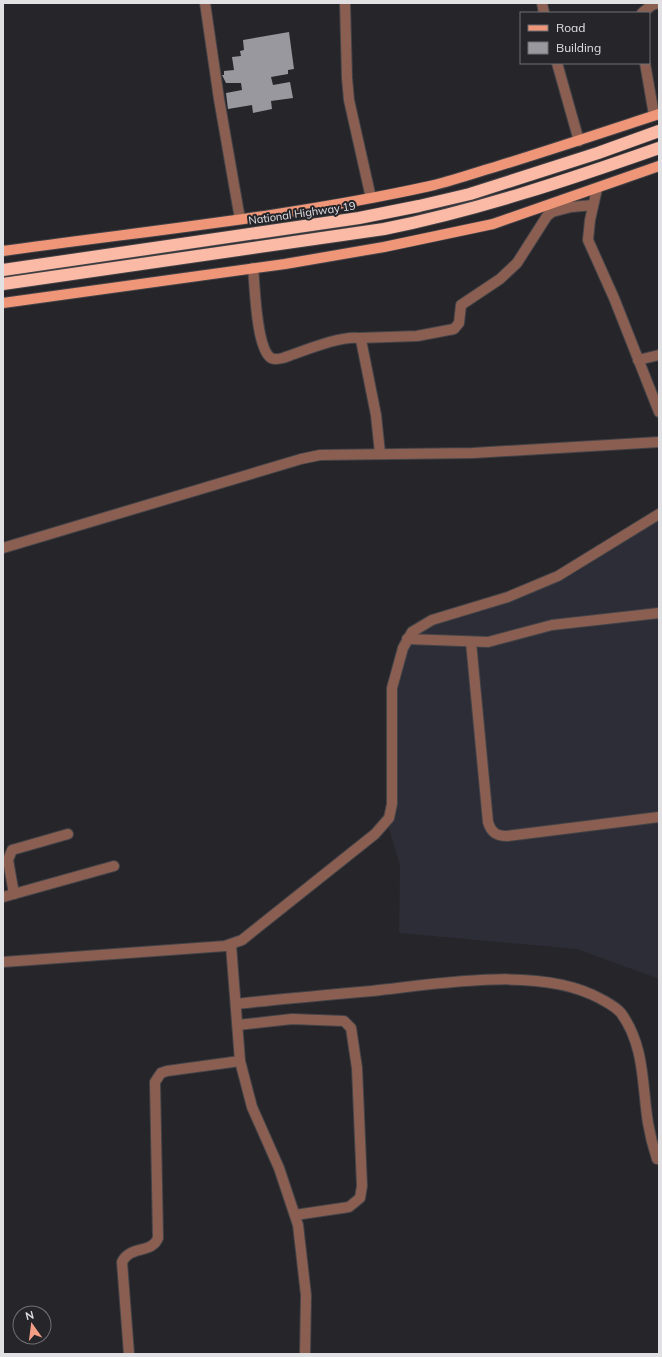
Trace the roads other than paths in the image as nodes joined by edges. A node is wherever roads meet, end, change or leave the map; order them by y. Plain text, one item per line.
1 (206, 3) edge
2 (345, 3) edge
3 (659, 3) edge
4 (643, 12) edge
5 (557, 64) edge
6 (645, 64) edge
7 (657, 114) edge
8 (659, 131) edge
9 (579, 141) junction
10 (659, 148) edge
11 (659, 166) edge
12 (597, 188) junction
13 (371, 198) junction
14 (593, 205) junction
15 (240, 219) junction
16 (3, 251) edge
17 (253, 268) junction
18 (3, 270) edge
19 (3, 284) edge
20 (3, 303) edge
21 (359, 338) junction
22 (659, 355) edge
23 (638, 360) junction
24 (659, 412) edge
25 (659, 442) edge
26 (380, 454) junction
27 (659, 514) edge
28 (3, 548) edge
29 (659, 613) edge
30 (407, 639) junction
31 (472, 642) junction
32 (659, 817) edge
33 (68, 834) dead end
34 (114, 866) dead end
35 (14, 894) junction
36 (3, 897) edge
37 (231, 946) junction
38 (3, 962) edge
39 (236, 1004) junction
40 (238, 1025) junction
41 (240, 1061) junction
42 (657, 1158) dead end
43 (295, 1215) junction
44 (129, 1354) edge
45 (305, 1354) edge

1 - 15 street
2 - 13 street
3 - 4 street
5 - 9 street
6 - 7 street
7 - 9 main road
8 - 18 highway, National Highway 19
9 - 13 main road
10 - 19 highway
11 - 12 main road
12 - 14 street
12 - 17 main road
13 - 15 main road
14 - 21 street
14 - 23 street
15 - 16 main road
17 - 20 main road
17 - 21 street
21 - 26 street
22 - 23 street
23 - 24 street
25 - 26 street
26 - 28 street
27 - 30 street
29 - 31 street
30 - 31 street
30 - 37 street
31 - 32 street
33 - 35 street
34 - 35 street
35 - 36 street
37 - 38 street
37 - 39 street
39 - 40 street
39 - 42 street
40 - 41 street
40 - 43 street
41 - 43 street
41 - 44 street
43 - 45 street

